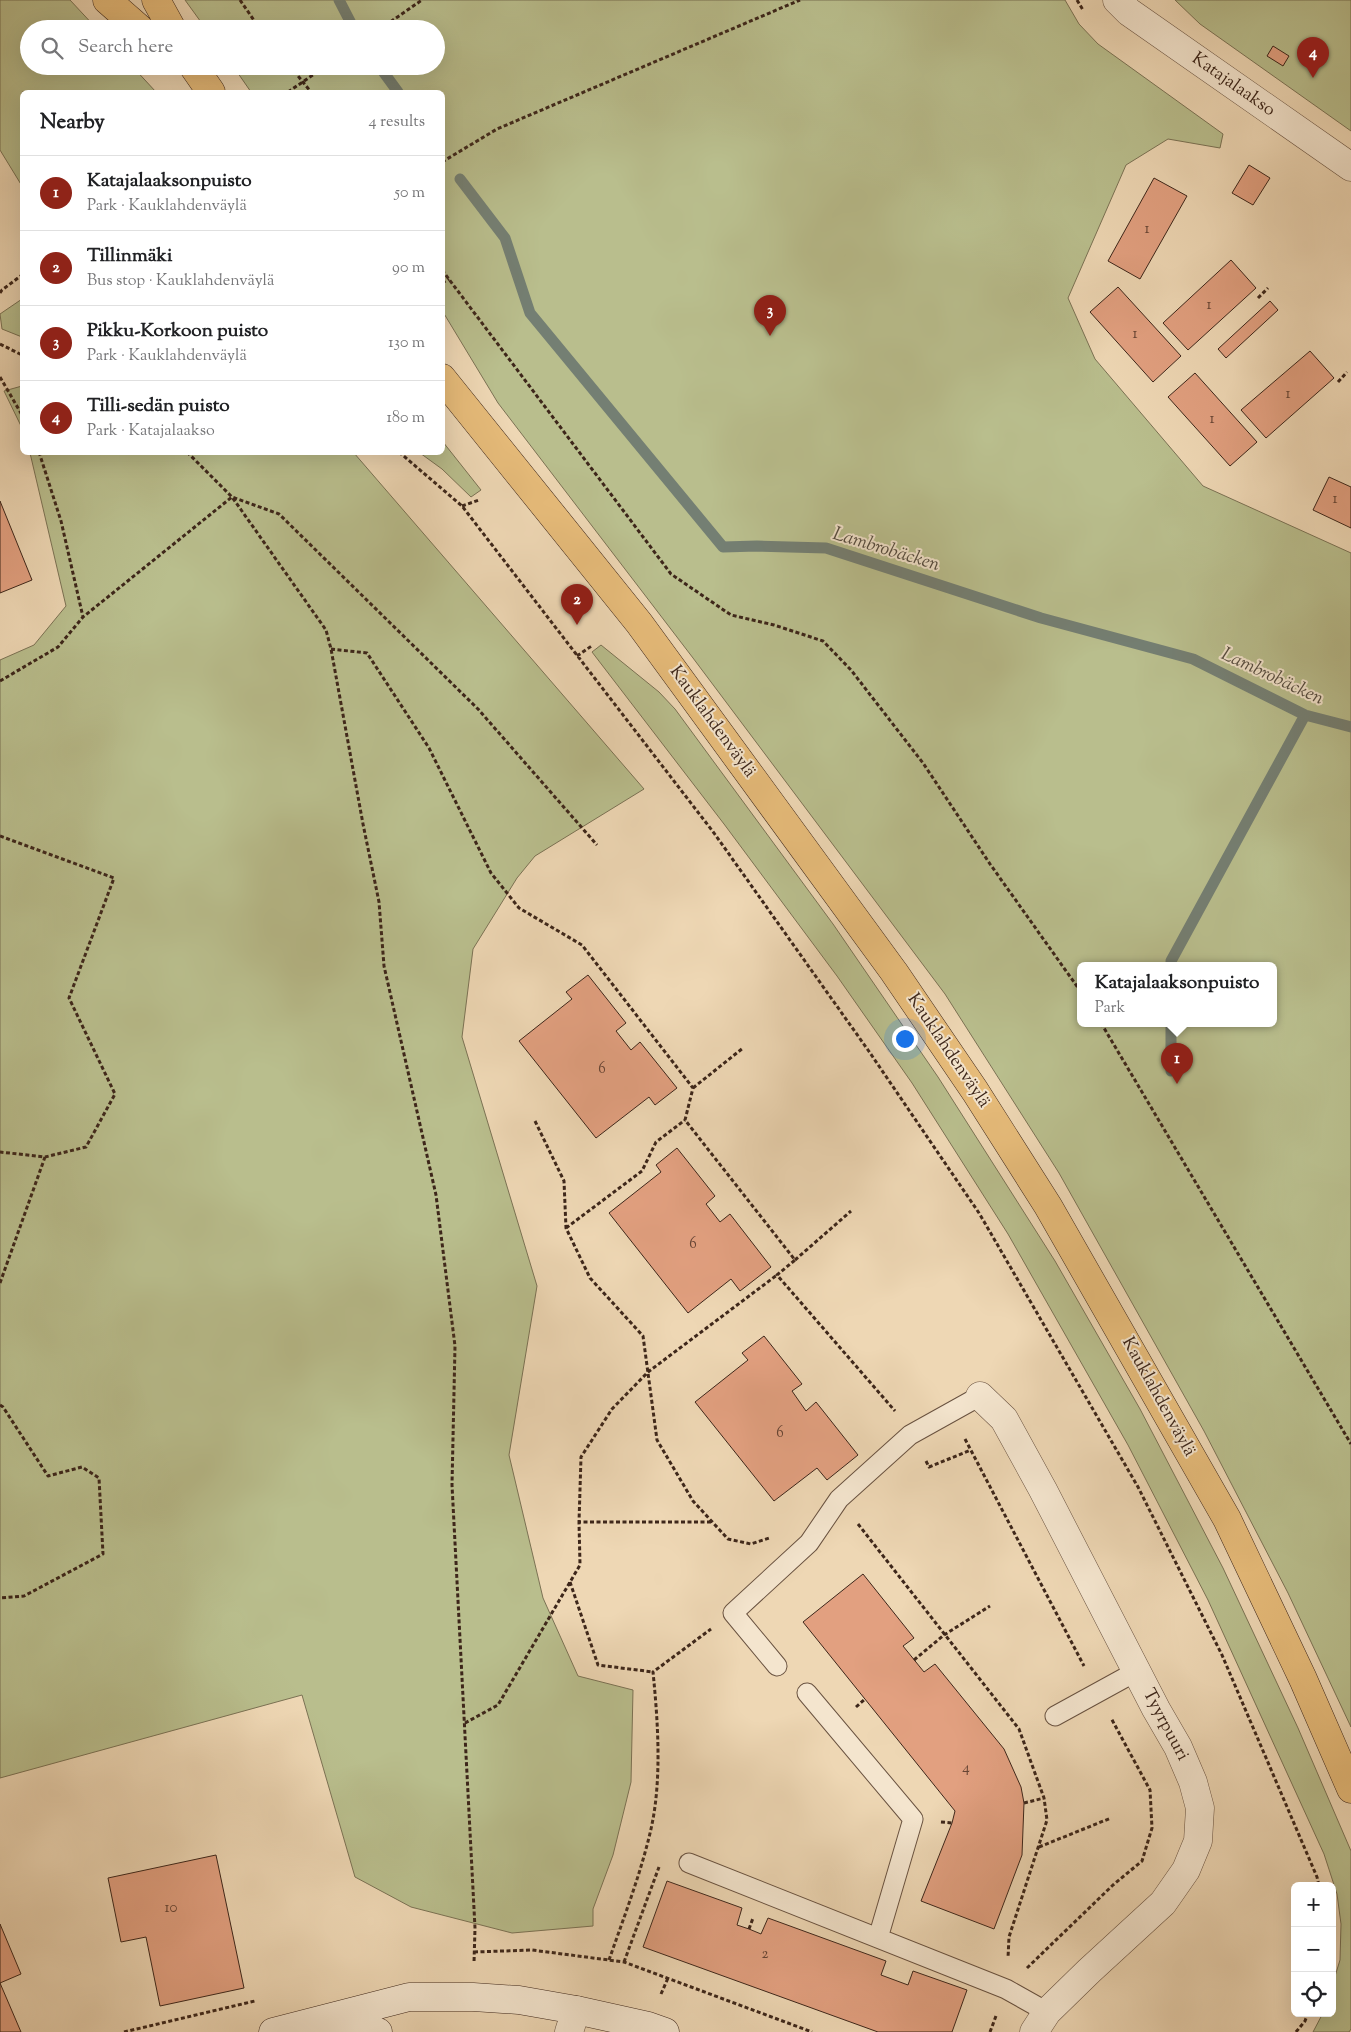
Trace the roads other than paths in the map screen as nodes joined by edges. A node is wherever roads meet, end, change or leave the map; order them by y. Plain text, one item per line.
1 (107, 0) edge
2 (156, 0) edge
3 (1117, 0) edge
4 (130, 20) edge
5 (167, 20) edge
6 (1351, 167) edge
7 (445, 382) edge
8 (980, 1396) joint
9 (777, 1666) dead end
10 (1137, 1671) junction
11 (807, 1693) dead end
12 (1055, 1716) dead end
13 (1351, 1789) edge
14 (689, 1863) road end
15 (878, 1938) junction
16 (573, 2021) edge
17 (1040, 2022) edge
18 (299, 2026) junction
19 (273, 2032) edge
20 (378, 2032) edge
21 (665, 2032) edge

1 - 4 main road
2 - 5 main road
3 - 6 street, Katajalaakso
7 - 13 main road, Kauklahdenväylä
8 - 9 lane
8 - 10 street, Tyyrpuuri
10 - 12 lane
10 - 17 street, Tyyrpuuri
11 - 15 lane
14 - 15 lane
15 - 17 lane
16 - 18 street
16 - 21 street
18 - 19 street
18 - 20 street

